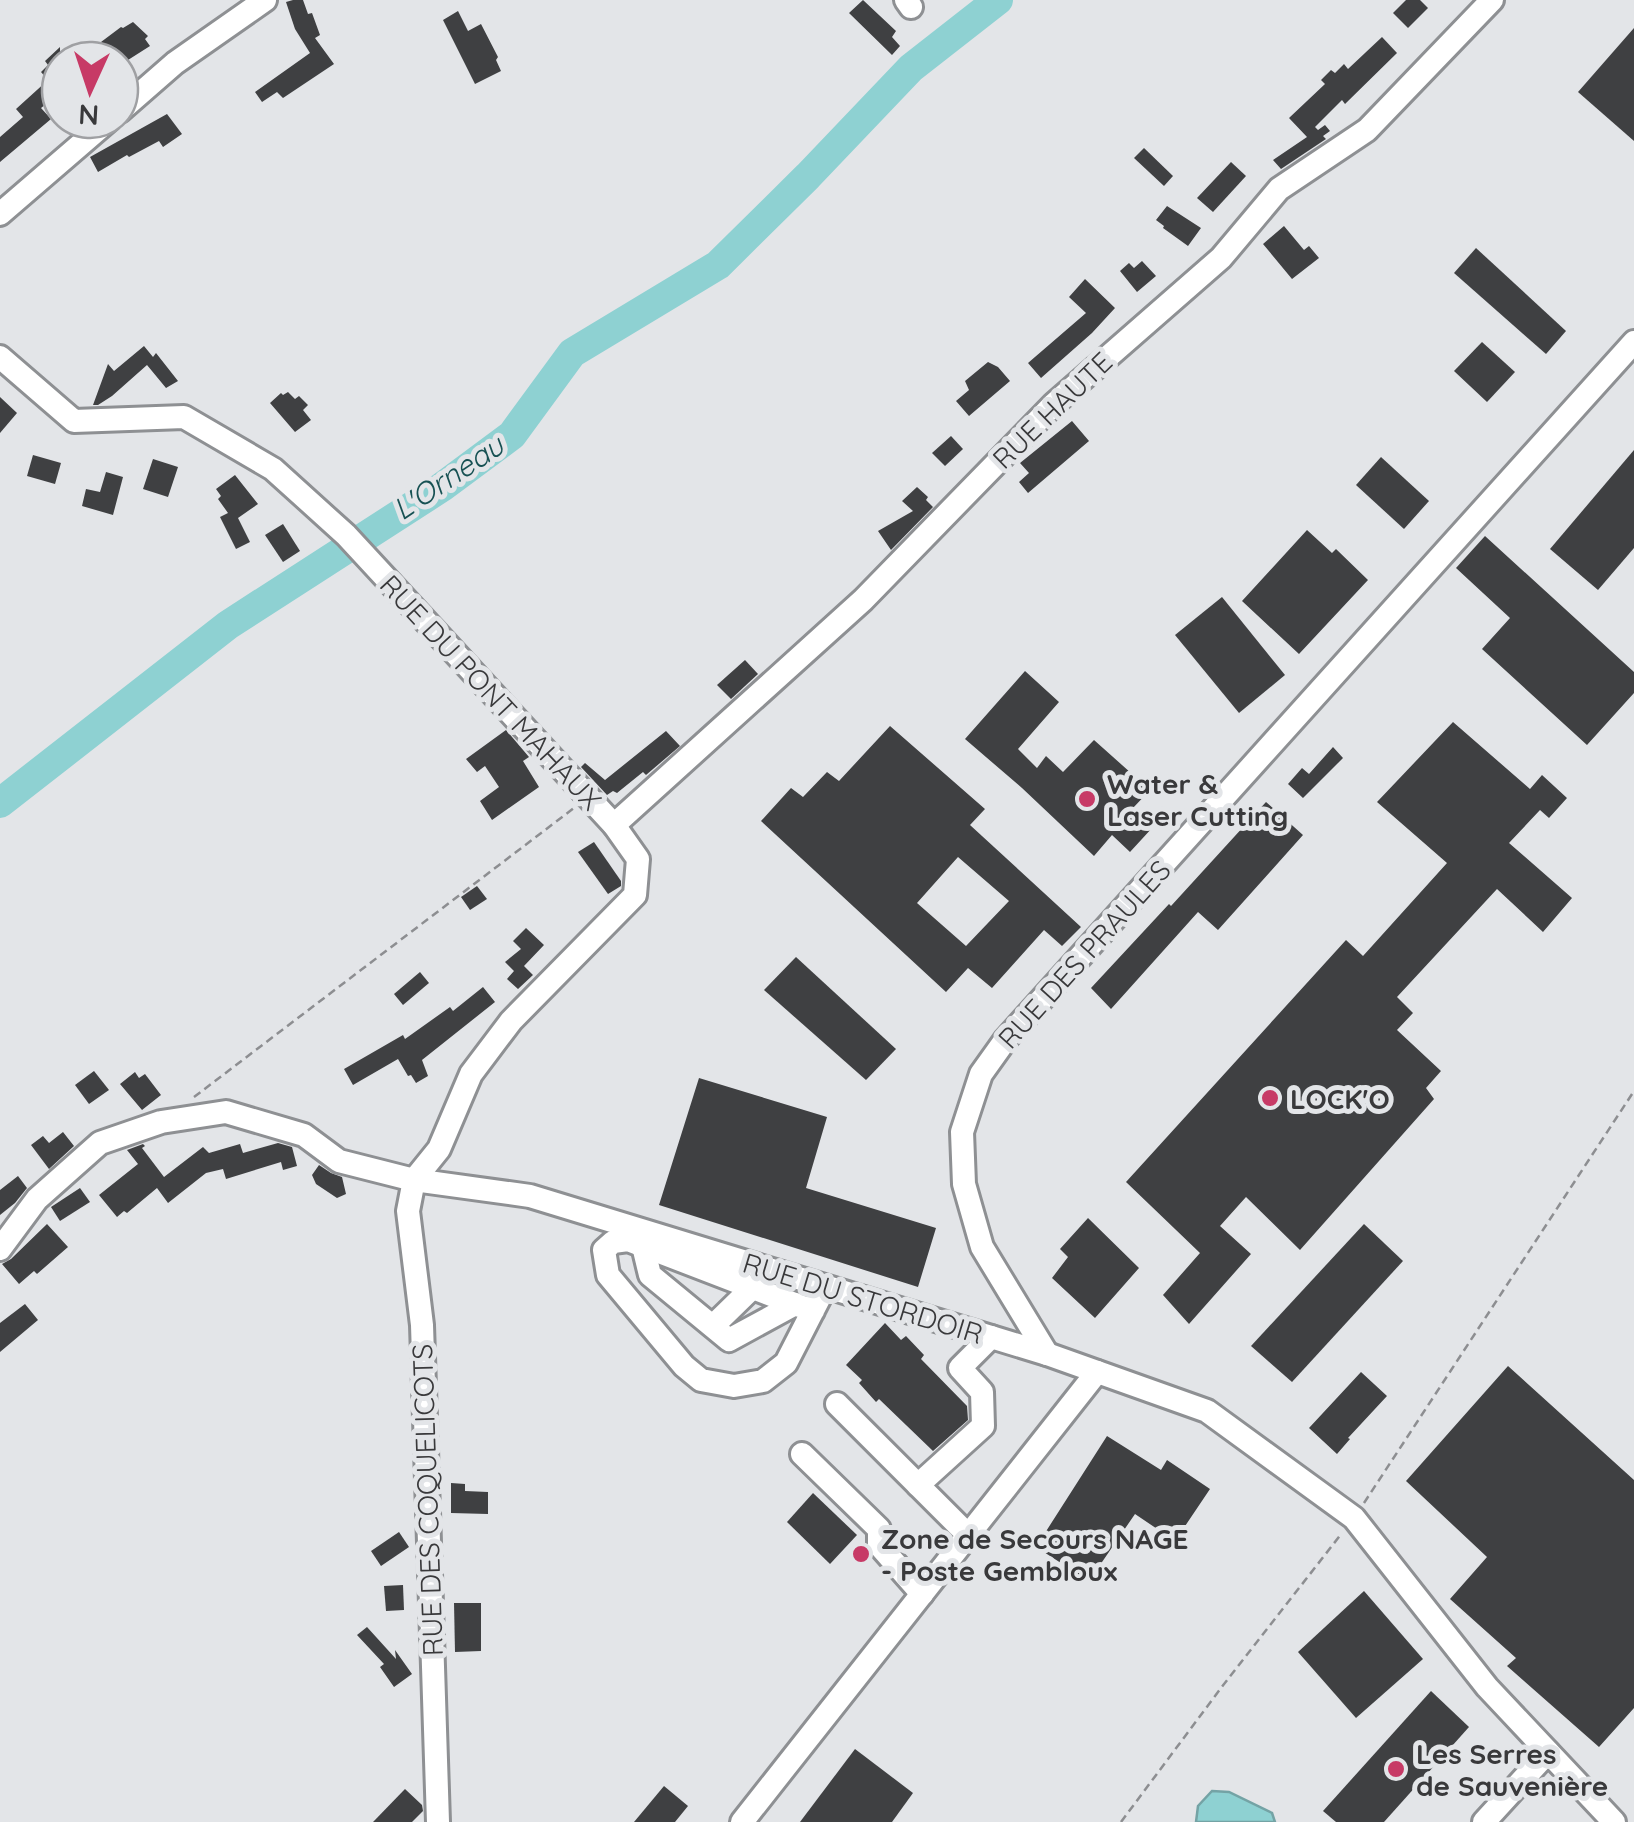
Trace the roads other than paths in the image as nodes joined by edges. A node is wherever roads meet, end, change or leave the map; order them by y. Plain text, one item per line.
1 (265, 0) edge
2 (1492, 0) edge
3 (140, 94) edge
4 (86, 140) edge
5 (0, 214) edge
6 (1634, 342) edge
7 (0, 358) edge
8 (614, 825) junction
9 (414, 1180) junction
10 (644, 1246) junction
11 (0, 1249) edge
12 (825, 1286) junction
13 (752, 1288) junction
14 (804, 1308) junction
15 (712, 1326) junction
16 (991, 1337) junction
17 (1047, 1354) junction
18 (1097, 1372) junction
19 (836, 1404) dead end
20 (802, 1454) dead end
21 (918, 1485) junction
22 (968, 1535) junction
23 (922, 1594) junction
24 (1548, 1752) junction
25 (438, 1822) edge
26 (742, 1822) edge
27 (1484, 1822) edge
28 (1614, 1822) edge

1 - 3 street
2 - 8 street, RUE HAUTE
4 - 5 street
6 - 17 street, RUE DES PRAULES
7 - 8 street, RUE DU PONT MAHAUX
8 - 9 street, RUE DU PONT MAHAUX
9 - 11 street, RUE DU STORDOIR
9 - 12 street, RUE DU STORDOIR
9 - 25 street, RUE DES COQUELICOTS
10 - 13 street
10 - 14 street
10 - 15 street
12 - 14 street
12 - 16 street, RUE DU STORDOIR
13 - 14 street
13 - 15 street
14 - 15 street
16 - 17 street, RUE DU STORDOIR
16 - 21 street
17 - 18 street, RUE DU STORDOIR
18 - 22 street
18 - 24 street, RUE DU STORDOIR
19 - 21 street
20 - 23 street
21 - 22 street
22 - 23 street
23 - 26 street
24 - 27 street
24 - 28 street, RUE DU STORDOIR

